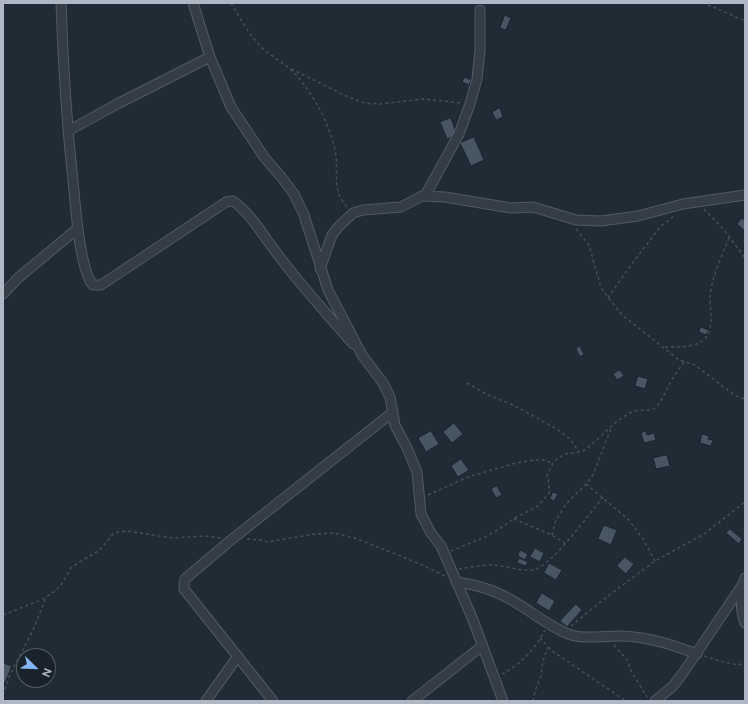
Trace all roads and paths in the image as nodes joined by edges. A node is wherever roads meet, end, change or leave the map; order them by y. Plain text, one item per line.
1 (61, 3) edge
2 (193, 3) edge
3 (231, 3) edge
4 (702, 3) edge
5 (712, 4) edge
6 (480, 10) dead end
7 (745, 21) edge
8 (210, 57) junction
9 (289, 69) junction
10 (470, 104) junction
11 (68, 131) junction
12 (745, 195) edge
13 (425, 196) junction
14 (695, 203) junction
15 (353, 214) junction
16 (676, 215) dead end
17 (568, 218) junction
18 (77, 229) junction
19 (729, 238) junction
20 (745, 258) edge
21 (320, 269) junction
22 (3, 294) edge
23 (608, 298) junction
24 (664, 347) junction
25 (362, 355) junction
26 (684, 362) junction
27 (467, 383) dead end
28 (745, 400) edge
29 (393, 412) junction
30 (612, 426) junction
31 (579, 452) junction
32 (553, 463) junction
33 (586, 484) junction
34 (603, 497) junction
35 (419, 499) junction
36 (745, 502) edge
37 (514, 519) junction
38 (552, 536) junction
39 (231, 540) junction
40 (566, 544) junction
41 (444, 554) junction
42 (654, 561) junction
43 (451, 571) junction
44 (455, 581) junction
45 (744, 581) edge
46 (46, 597) junction
47 (3, 615) edge
48 (549, 623) junction
49 (745, 623) edge
50 (565, 632) junction
51 (606, 637) junction
52 (540, 638) junction
53 (482, 646) junction
54 (548, 647) junction
55 (697, 654) junction
56 (238, 656) junction
57 (745, 664) edge
58 (494, 677) junction
59 (3, 694) edge
60 (206, 701) edge
61 (273, 701) edge
62 (412, 701) edge
63 (503, 701) edge
64 (533, 701) edge
65 (626, 701) edge
66 (649, 701) edge
67 (656, 701) edge

1 - 11 street
2 - 8 street
3 - 9 path
4 - 5 path
5 - 7 path
6 - 10 street
8 - 11 street
8 - 21 street
9 - 10 path
9 - 15 path
10 - 13 street
11 - 18 street
12 - 14 street
13 - 15 street
13 - 17 street
14 - 17 street
14 - 19 path
15 - 21 street
16 - 23 path
17 - 23 path
18 - 22 street
18 - 25 street
19 - 20 path
19 - 24 path
21 - 25 street
23 - 24 path
24 - 26 path
25 - 29 street
26 - 28 path
26 - 30 path
27 - 31 path
29 - 35 street
29 - 39 street
30 - 31 path
30 - 33 path
31 - 32 path
32 - 35 path
32 - 37 path
33 - 34 path
33 - 38 path
34 - 40 path
34 - 42 path
35 - 41 street
36 - 42 path
37 - 38 path
37 - 41 path
38 - 40 path
39 - 44 path
39 - 46 path
39 - 56 street
40 - 43 path
41 - 43 street
42 - 50 path
43 - 44 street
44 - 48 street
44 - 53 street
45 - 49 street
45 - 55 street
46 - 47 path
46 - 59 path
48 - 50 street
48 - 52 path
50 - 51 street
51 - 55 street
51 - 66 path
52 - 54 path
52 - 58 path
53 - 58 street
53 - 62 street
54 - 64 path
54 - 65 path
55 - 57 path
55 - 67 street
56 - 60 street
56 - 61 street
58 - 63 street

